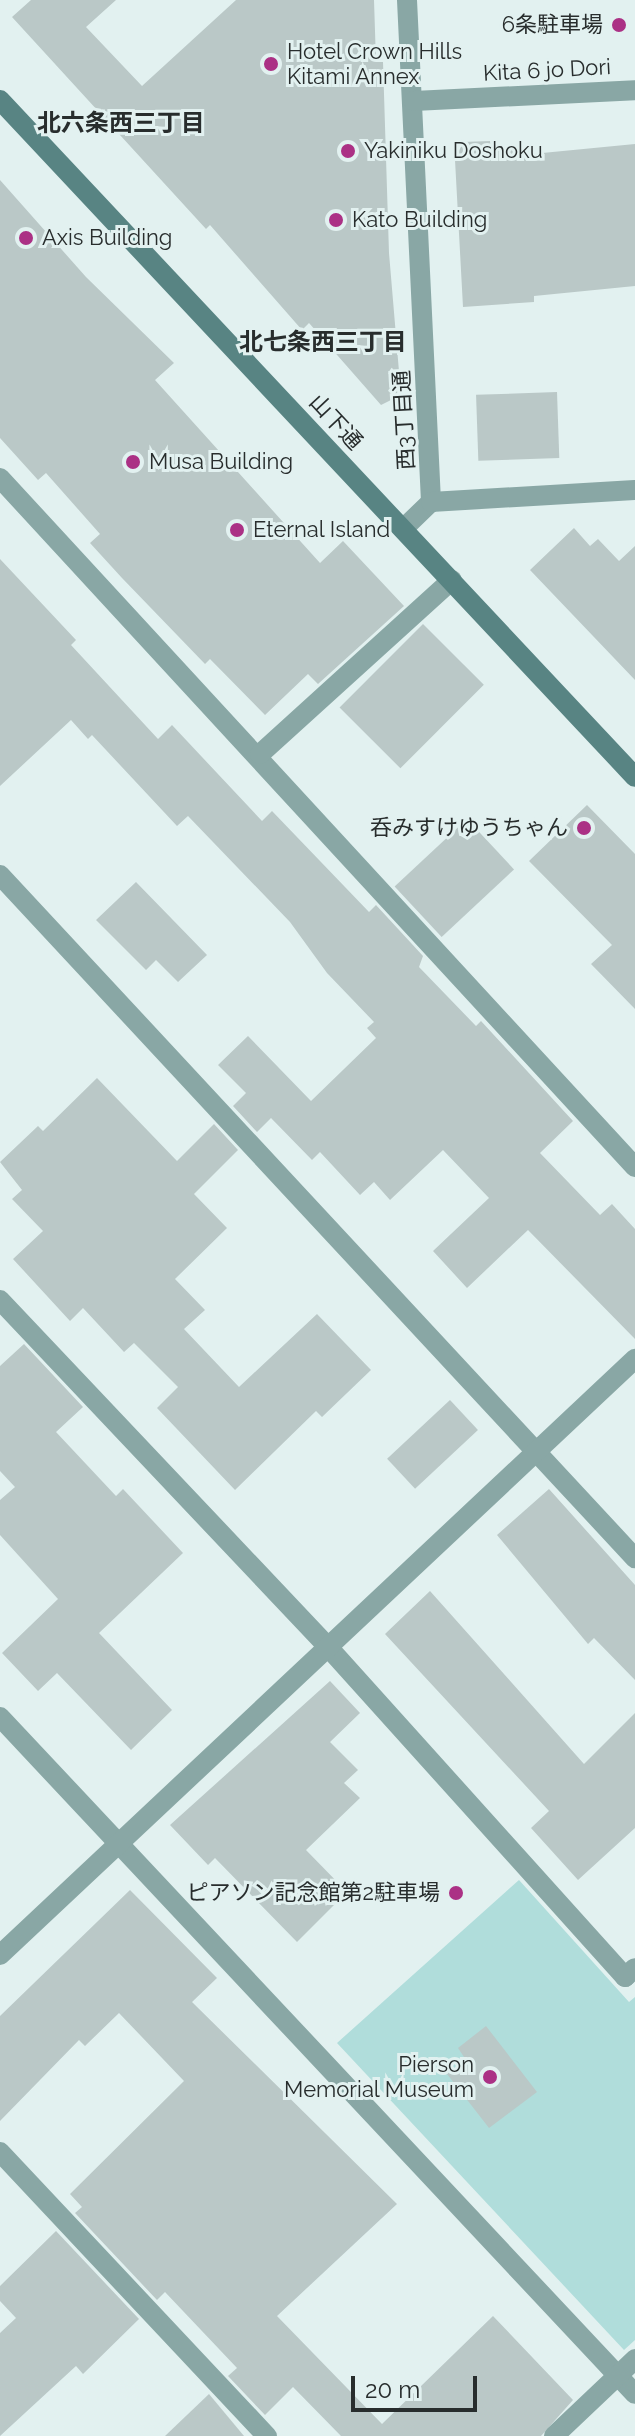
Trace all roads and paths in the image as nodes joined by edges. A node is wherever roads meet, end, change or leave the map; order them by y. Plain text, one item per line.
1 (407, 0) edge
2 (635, 90) edge
3 (0, 100) edge
4 (414, 101) junction
5 (0, 478) edge
6 (635, 490) edge
7 (431, 502) junction
8 (403, 529) junction
9 (452, 580) junction
10 (260, 754) junction
11 (635, 777) edge
12 (0, 875) edge
13 (635, 1167) edge
14 (0, 1300) edge
15 (635, 1359) edge
16 (537, 1451) junction
17 (635, 1558) edge
18 (328, 1647) junction
19 (0, 1717) edge
20 (117, 1843) junction
21 (0, 1955) edge
22 (635, 1968) edge
23 (0, 2152) edge
24 (635, 2359) edge
25 (618, 2376) junction
26 (635, 2394) edge
27 (267, 2436) edge
28 (554, 2436) edge

1 - 4 street, 西3丁目通
2 - 4 street, Kita 6 jo Dori
3 - 8 street, 山下通
4 - 7 street, 西3丁目通
5 - 10 street
6 - 7 street
7 - 8 street
8 - 9 street, 山下通
9 - 10 street
9 - 11 street, 山下通
10 - 13 street
12 - 16 street
14 - 18 street
15 - 16 street
16 - 17 street
16 - 18 street
18 - 20 street
18 - 22 street
19 - 20 street
20 - 21 street
20 - 25 street
23 - 27 street
24 - 25 street
25 - 26 street
25 - 28 street

